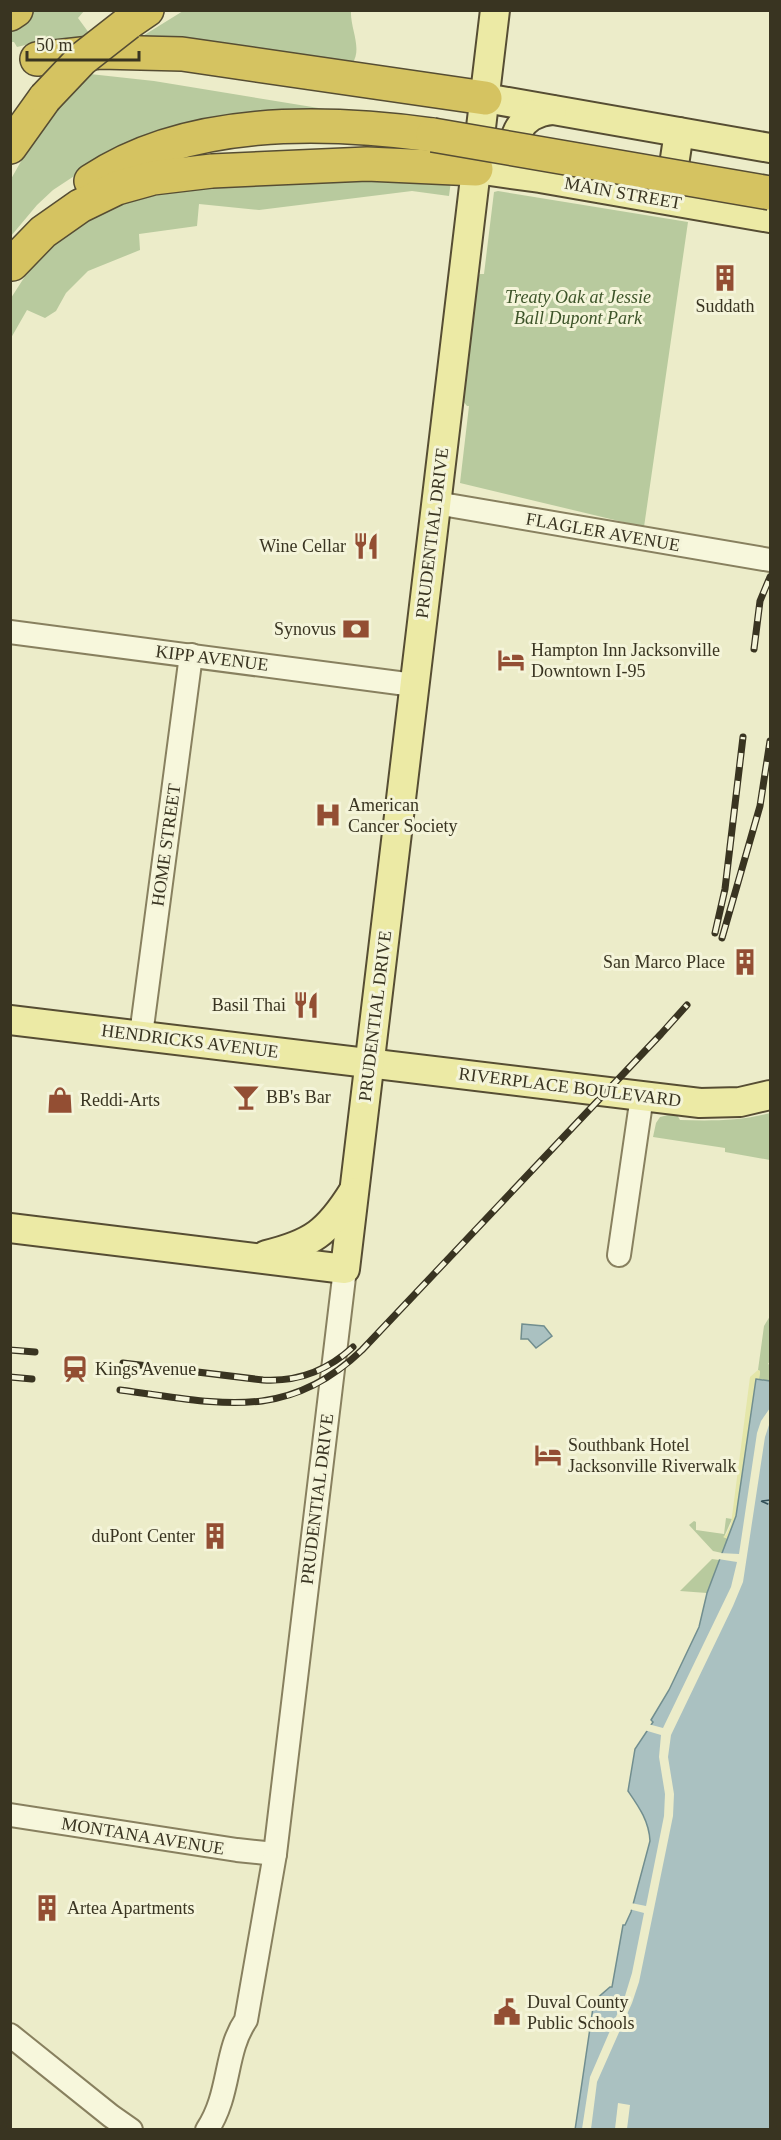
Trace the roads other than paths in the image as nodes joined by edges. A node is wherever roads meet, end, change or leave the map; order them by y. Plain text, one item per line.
1 (16, 10) edge
2 (495, 10) edge
3 (10, 14) edge
4 (137, 17) edge
5 (24, 62) edge
6 (484, 98) junction
7 (552, 110) junction
8 (434, 125) junction
9 (679, 132) junction
10 (10, 147) edge
11 (771, 148) edge
12 (476, 169) junction
13 (771, 172) edge
14 (540, 178) junction
15 (771, 193) edge
16 (669, 201) junction
17 (771, 218) edge
18 (11, 265) edge
19 (436, 503) junction
20 (771, 560) edge
21 (10, 632) edge
22 (190, 655) junction
23 (414, 685) junction
24 (10, 1020) edge
25 (141, 1035) junction
26 (370, 1063) junction
27 (771, 1095) edge
28 (642, 1096) junction
29 (354, 1190) junction
30 (10, 1228) edge
31 (619, 1255) dead end
32 (252, 1258) junction
33 (345, 1269) junction
34 (10, 1815) edge
35 (275, 1854) junction
36 (246, 2020) junction
37 (10, 2035) edge
38 (115, 2123) edge
39 (131, 2130) edge
40 (207, 2130) edge
41 (222, 2130) edge

1 - 3 highway
2 - 6 main road, PRUDENTIAL DRIVE
4 - 10 highway, bridge
5 - 6 highway
5 - 8 highway
6 - 7 main road
6 - 12 main road, PRUDENTIAL DRIVE
7 - 9 main road
7 - 14 main road
8 - 13 highway
8 - 15 highway, bridge
8 - 18 highway
9 - 11 main road
9 - 16 main road
12 - 14 main road, MAIN STREET
12 - 18 highway
12 - 19 main road, PRUDENTIAL DRIVE
14 - 16 main road, MAIN STREET
16 - 17 main road, MAIN STREET
19 - 20 street, FLAGLER AVENUE
19 - 23 main road, PRUDENTIAL DRIVE
21 - 22 street, KIPP AVENUE
22 - 23 street, KIPP AVENUE
22 - 25 street, HOME STREET
23 - 26 main road, PRUDENTIAL DRIVE
24 - 25 main road, HENDRICKS AVENUE
25 - 26 main road, HENDRICKS AVENUE
26 - 28 main road, RIVERPLACE BOULEVARD
26 - 29 main road, PRUDENTIAL DRIVE
27 - 28 main road, RIVERPLACE BOULEVARD
28 - 31 street
29 - 32 main road
29 - 33 main road, PRUDENTIAL DRIVE
30 - 32 main road
32 - 33 main road
33 - 35 street, PRUDENTIAL DRIVE
34 - 35 street, MONTANA AVENUE
35 - 36 street, PRUDENTIAL DRIVE
36 - 40 street, PRUDENTIAL DRIVE
36 - 41 street, PRUDENTIAL DRIVE
37 - 38 street
38 - 39 street

